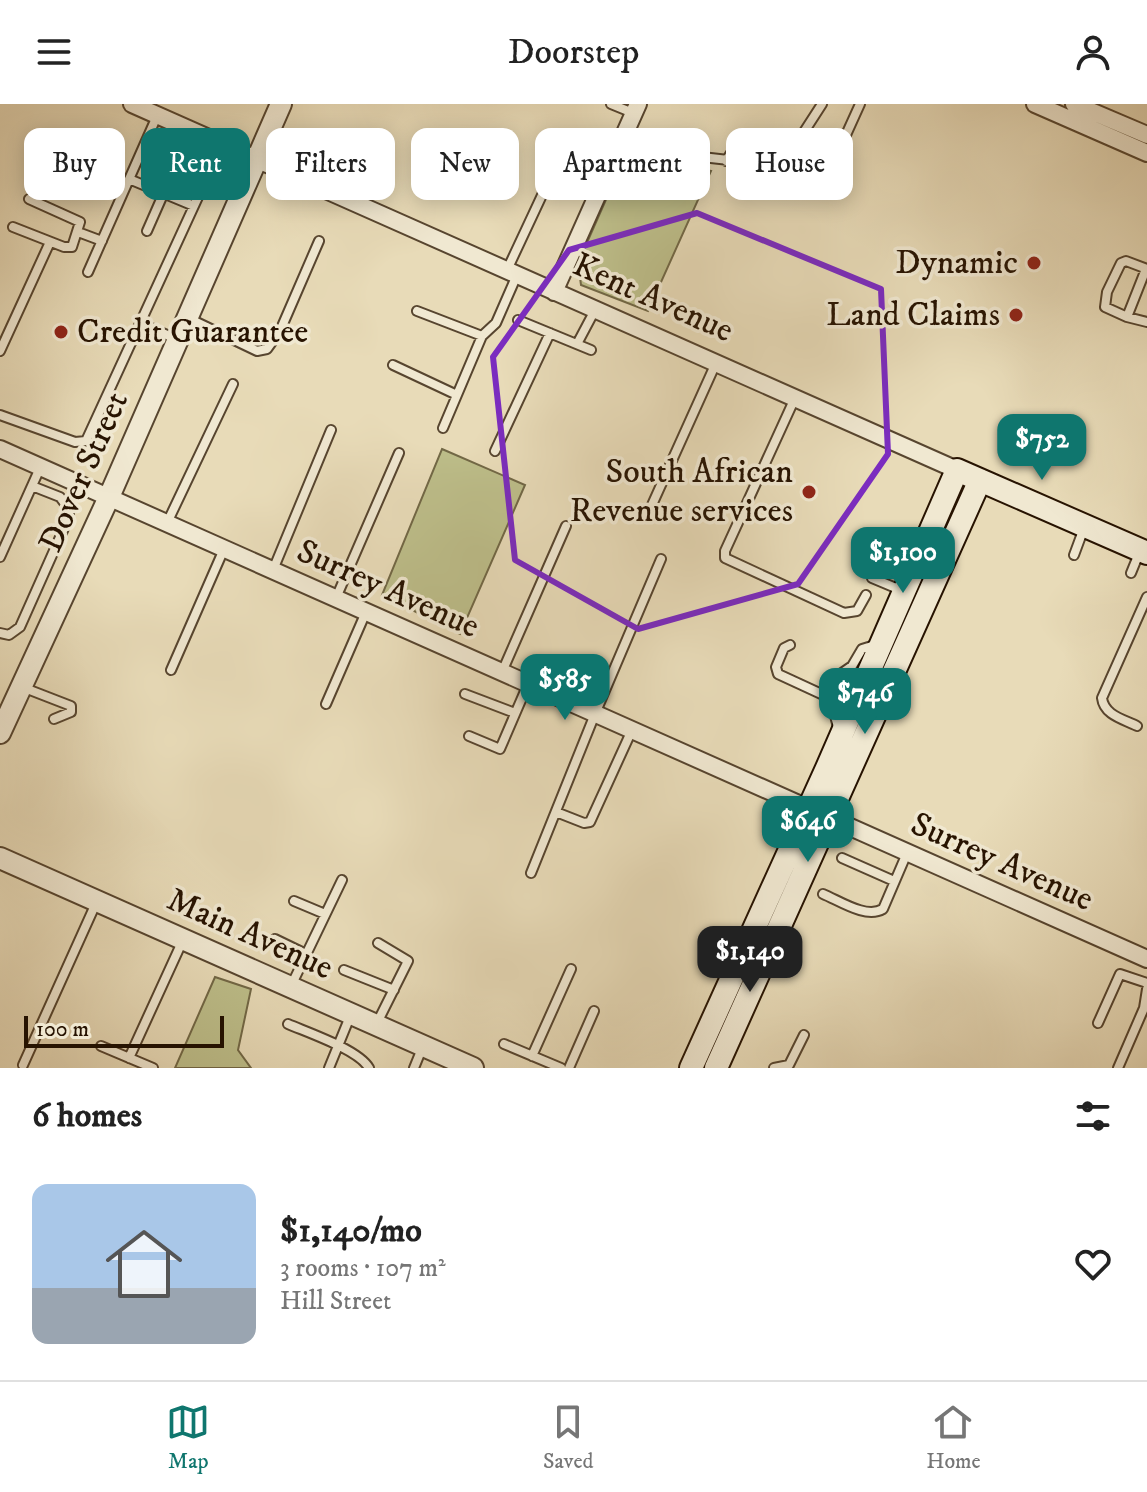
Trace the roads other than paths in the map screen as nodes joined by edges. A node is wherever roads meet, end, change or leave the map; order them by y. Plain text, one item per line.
1 (281, 104) edge
2 (822, 104) edge
3 (860, 104) edge
4 (1035, 104) edge
5 (1074, 104) edge
6 (615, 105) edge
7 (145, 108) edge
8 (636, 109) edge
9 (627, 128) edge
10 (807, 128) edge
11 (849, 128) edge
12 (1147, 135) edge
13 (1147, 153) edge
14 (710, 158) edge
15 (257, 160) junction
16 (726, 161) edge
17 (129, 179) junction
18 (141, 184) edge
19 (32, 200) edge
20 (162, 200) edge
21 (180, 200) edge
22 (197, 200) edge
23 (542, 200) edge
24 (595, 200) edge
25 (194, 206) junction
26 (13, 227) dead end
27 (147, 231) dead end
28 (78, 232) junction
29 (102, 241) junction
30 (319, 241) dead end
31 (50, 242) junction
32 (1147, 269) edge
33 (88, 272) dead end
34 (512, 273) junction
35 (554, 292) junction
36 (595, 310) junction
37 (417, 311) dead end
38 (1127, 317) junction
39 (188, 318) junction
40 (518, 320) dead end
41 (1147, 322) edge
42 (140, 323) junction
43 (550, 333) junction
44 (482, 336) junction
45 (178, 339) junction
46 (577, 344) junction
47 (591, 350) dead end
48 (0, 351) edge
49 (716, 363) junction
50 (393, 365) dead end
51 (233, 384) dead end
52 (457, 395) junction
53 (795, 398) junction
54 (0, 415) edge
55 (443, 428) dead end
56 (331, 430) dead end
57 (0, 449) edge
58 (495, 451) dead end
59 (399, 453) dead end
60 (40, 468) junction
61 (957, 470) junction
62 (980, 480) junction
63 (32, 486) junction
64 (109, 497) junction
65 (647, 516) dead end
66 (167, 523) junction
67 (566, 526) dead end
68 (1085, 527) junction
69 (224, 549) junction
70 (1144, 552) edge
71 (1074, 555) dead end
72 (0, 557) edge
73 (661, 559) dead end
74 (273, 570) junction
75 (1131, 573) dead end
76 (872, 578) dead end
77 (903, 592) junction
78 (866, 595) dead end
79 (1147, 597) edge
80 (336, 598) junction
81 (366, 612) junction
82 (0, 633) edge
83 (790, 645) dead end
84 (880, 645) junction
85 (171, 670) dead end
86 (502, 672) junction
87 (843, 673) dead end
88 (528, 684) junction
89 (22, 687) junction
90 (465, 694) dead end
91 (326, 704) dead end
92 (515, 713) junction
93 (595, 714) junction
94 (54, 719) dead end
95 (1137, 726) dead end
96 (1, 727) edge
97 (632, 730) junction
98 (469, 736) dead end
99 (840, 736) junction
100 (808, 808) junction
101 (556, 812) junction
102 (830, 818) junction
103 (907, 853) junction
104 (0, 858) edge
105 (842, 858) dead end
106 (531, 873) dead end
107 (342, 880) dead end
108 (894, 881) junction
109 (823, 894) dead end
110 (98, 901) junction
111 (294, 901) dead end
112 (325, 914) junction
113 (183, 939) junction
114 (275, 939) dead end
115 (378, 943) dead end
116 (306, 954) junction
117 (1147, 959) edge
118 (571, 969) dead end
119 (344, 970) dead end
120 (1147, 983) edge
121 (290, 987) junction
122 (1147, 989) edge
123 (394, 990) junction
124 (594, 1011) dead end
125 (351, 1014) junction
126 (1098, 1023) dead end
127 (288, 1024) dead end
128 (376, 1025) junction
129 (804, 1035) dead end
130 (504, 1044) dead end
131 (101, 1046) dead end
132 (338, 1046) junction
133 (423, 1046) junction
134 (532, 1056) junction
135 (129, 1058) junction
136 (23, 1065) dead end
137 (153, 1068) edge
138 (329, 1068) edge
139 (369, 1068) edge
140 (414, 1068) edge
141 (473, 1068) edge
142 (561, 1068) edge
143 (569, 1068) edge
144 (691, 1068) edge
145 (716, 1068) edge
146 (774, 1068) edge
147 (1118, 1068) edge

1 - 15 street, Dover Street
2 - 10 lane
3 - 11 lane
4 - 13 street
5 - 12 street
6 - 8 lane
7 - 15 street, Kent Avenue
7 - 17 lane
8 - 9 street
14 - 16 lane
15 - 34 street, Kent Avenue
15 - 39 street, Dover Street
17 - 18 lane
17 - 29 lane
19 - 28 lane
20 - 27 lane
21 - 25 lane
22 - 25 lane
23 - 34 lane
24 - 35 street
25 - 42 lane
26 - 31 lane
28 - 29 lane
28 - 31 lane
29 - 33 lane
30 - 39 lane
31 - 48 lane
32 - 38 lane
32 - 38 lane
34 - 35 street, Kent Avenue
34 - 44 lane
35 - 36 street, Kent Avenue
36 - 46 lane
36 - 49 street, Kent Avenue
37 - 44 lane
38 - 41 lane
39 - 45 street, Dover Street
40 - 43 lane
42 - 45 lane
42 - 54 lane
43 - 46 lane
43 - 58 lane
44 - 52 lane
45 - 64 street, Dover Street
46 - 47 lane
49 - 53 street, Kent Avenue
49 - 65 lane
50 - 52 lane
51 - 66 lane
52 - 55 lane
53 - 61 street, Kent Avenue
53 - 78 lane
56 - 74 lane
57 - 60 street, Surrey Avenue
59 - 80 lane
60 - 63 lane
60 - 64 street, Surrey Avenue
61 - 62 main road, Kent Avenue
61 - 77 main road
62 - 68 main road, Kent Avenue
62 - 102 main road
63 - 72 lane
63 - 82 lane
64 - 66 street, Surrey Avenue
64 - 89 street, Dover Street
66 - 69 street, Surrey Avenue
67 - 86 lane
68 - 70 main road, Kent Avenue
68 - 71 lane
69 - 74 street, Surrey Avenue
69 - 85 lane
70 - 75 lane
73 - 93 lane
74 - 80 street, Surrey Avenue
76 - 77 lane
77 - 84 main road
79 - 95 lane
80 - 81 street, Surrey Avenue
81 - 86 street, Surrey Avenue
81 - 91 lane
83 - 99 lane
84 - 87 lane
84 - 99 main road
86 - 88 street, Surrey Avenue
88 - 92 lane
88 - 93 street, Surrey Avenue
89 - 94 lane
89 - 96 street, Dover Street
90 - 92 lane
92 - 98 lane
93 - 97 street, Surrey Avenue
93 - 101 lane
97 - 100 street, Surrey Avenue
97 - 101 lane
99 - 100 main road
100 - 102 street, Surrey Avenue
100 - 144 main road
101 - 106 lane
102 - 103 street, Surrey Avenue
102 - 145 main road
103 - 108 lane
103 - 117 street, Surrey Avenue
104 - 110 street, Main Avenue
105 - 108 lane
107 - 112 lane
108 - 109 lane
110 - 113 street, Main Avenue
110 - 136 lane
111 - 112 lane
112 - 116 lane
113 - 121 street, Main Avenue
113 - 135 lane
114 - 116 lane
115 - 123 lane
116 - 121 lane
118 - 134 lane
119 - 123 lane
120 - 126 lane
121 - 125 street, Main Avenue
122 - 147 lane
123 - 128 lane
124 - 143 lane
125 - 128 street, Main Avenue
125 - 132 lane
127 - 132 lane
128 - 133 street, Main Avenue
129 - 146 lane
130 - 134 lane
131 - 135 lane
132 - 138 lane
132 - 139 lane
133 - 140 lane
133 - 141 street, Main Avenue
134 - 142 lane
135 - 137 lane

